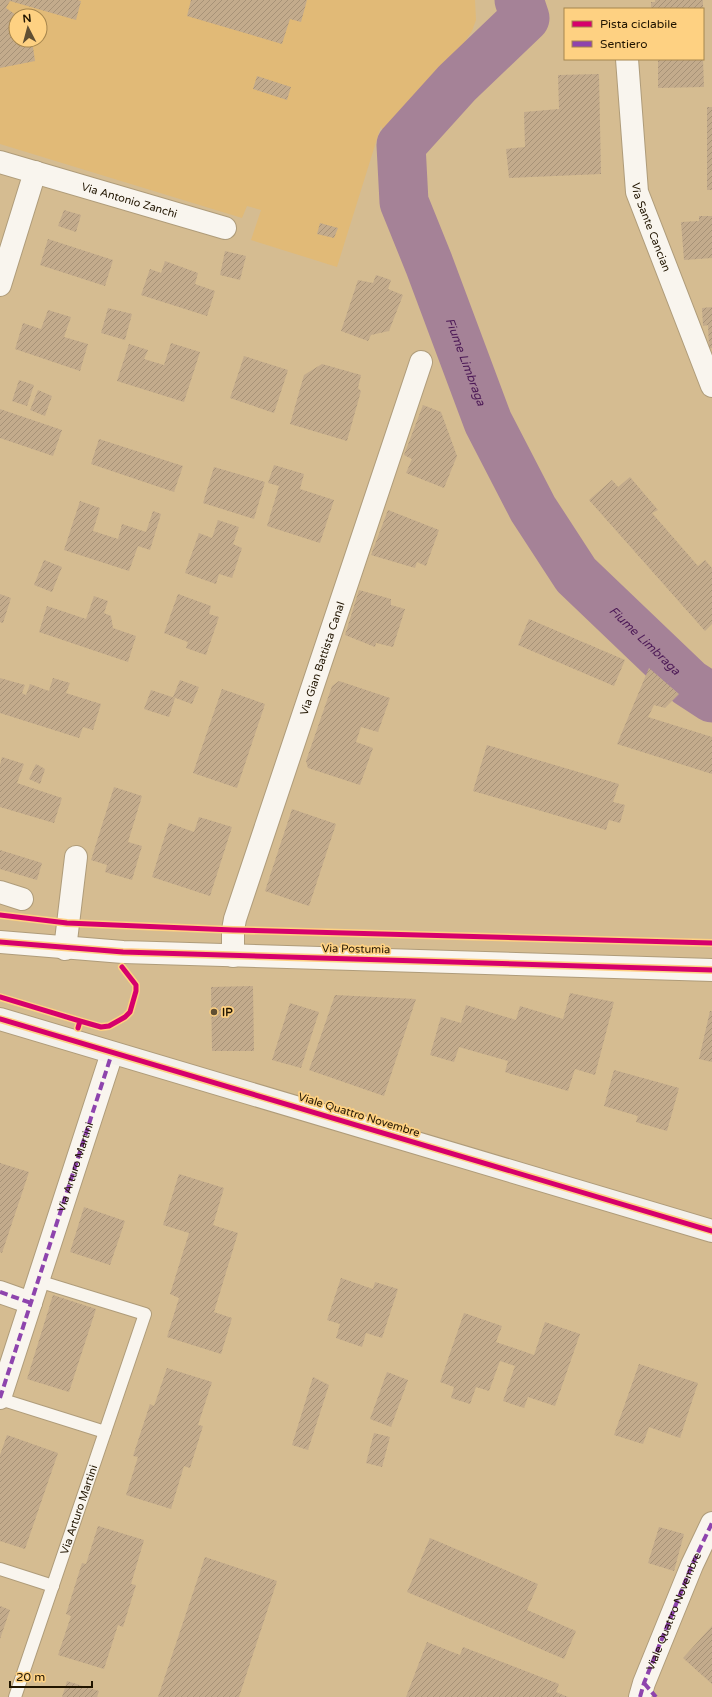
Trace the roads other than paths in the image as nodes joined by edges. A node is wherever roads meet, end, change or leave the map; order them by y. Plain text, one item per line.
1 (627, 60) edge
2 (0, 162) edge
3 (35, 172) junction
4 (225, 228) dead end
5 (0, 285) edge
6 (420, 362) dead end
7 (712, 386) edge
8 (76, 857) dead end
9 (0, 892) edge
10 (22, 899) dead end
11 (0, 942) edge
12 (65, 949) junction
13 (232, 956) junction
14 (712, 970) edge
15 (0, 1019) edge
16 (112, 1053) junction
17 (712, 1231) edge
18 (38, 1281) junction
19 (0, 1292) edge
20 (31, 1302) junction
21 (0, 1398) edge
22 (105, 1432) junction
23 (712, 1523) edge
24 (0, 1569) edge
25 (52, 1586) junction
26 (646, 1692) edge
27 (15, 1697) edge

1 - 7 street, Via Sante Cancian
2 - 3 street, Via Antonio Zanchi
3 - 4 street, Via Antonio Zanchi
3 - 5 street
6 - 13 street, Via Gian Battista Canal
8 - 12 street
9 - 10 street
11 - 12 street, Via Postumia
12 - 13 street, Via Postumia
13 - 14 street, Via Postumia
15 - 16 main road, Viale Quattro Novembre
16 - 17 main road, Viale Quattro Novembre
16 - 18 street, Via Arturo Martini
18 - 20 street, Via Arturo Martini
18 - 22 lane, Via Arturo Martini
19 - 20 street
20 - 21 street, Via Arturo Martini
21 - 22 lane, Via Arturo Martini
22 - 25 lane, Via Arturo Martini
23 - 26 street, Viale Quattro Novembre
24 - 25 lane
25 - 27 lane, Via Arturo Martini

